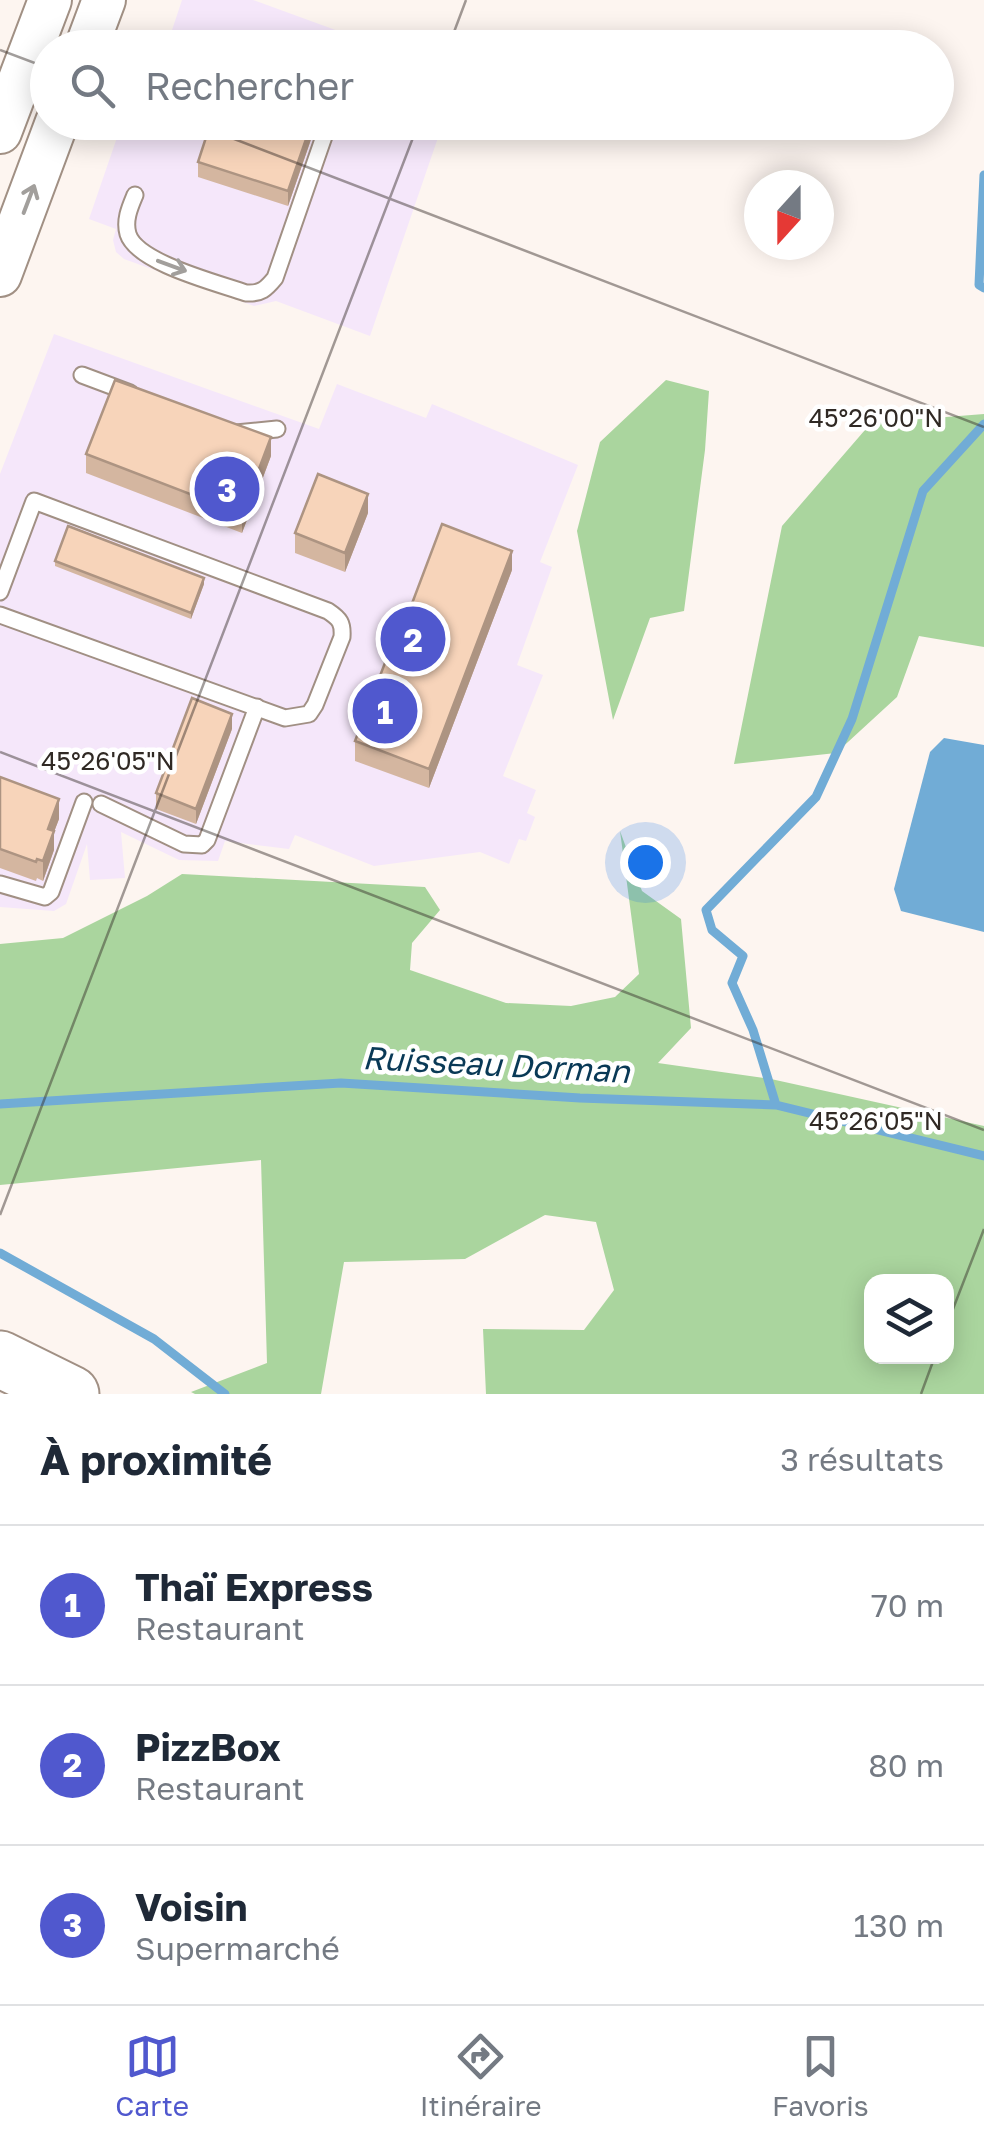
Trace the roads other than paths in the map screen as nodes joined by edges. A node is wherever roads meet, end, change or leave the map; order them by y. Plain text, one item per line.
1 (50, 0) edge
2 (104, 0) edge
3 (39, 30) edge
4 (93, 30) edge
5 (30, 53) edge
6 (0, 132) edge
7 (51, 140) edge
8 (322, 140) edge
9 (135, 195) dead end
10 (0, 275) edge
11 (82, 375) dead end
12 (151, 401) edge
13 (219, 427) edge
14 (276, 429) dead end
15 (0, 592) edge
16 (0, 615) edge
17 (257, 707) junction
18 (0, 884) edge
19 (0, 1360) edge
20 (71, 1394) edge

1 - 3 main road
2 - 4 main road
5 - 6 main road
10 -> 7 main road
9 -> 8 lane
11 - 12 lane
13 - 14 lane
15 - 17 lane
16 - 17 lane
17 - 18 lane
19 - 20 highway

